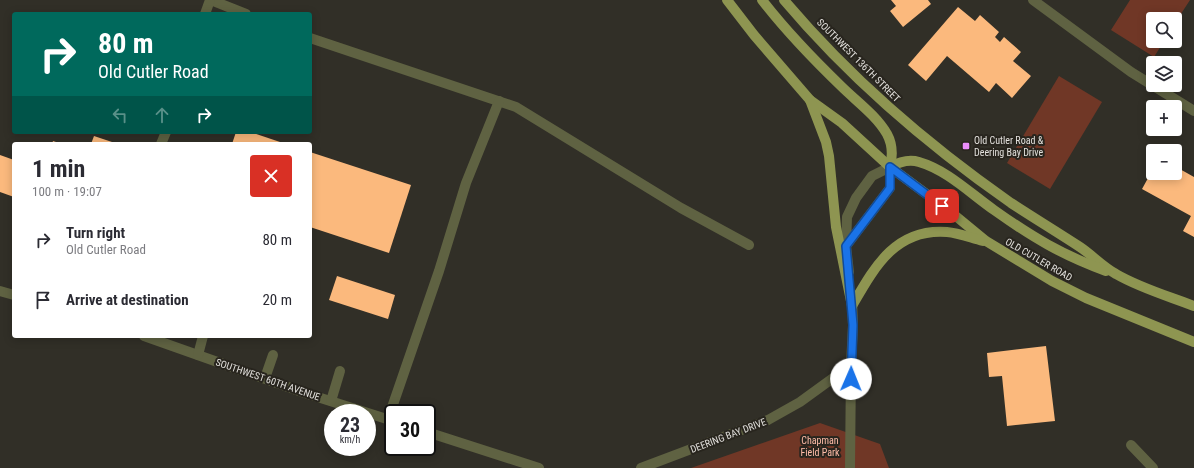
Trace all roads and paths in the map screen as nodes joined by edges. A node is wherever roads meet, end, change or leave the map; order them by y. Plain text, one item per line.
1 (211, 0) edge
2 (727, 0) edge
3 (762, 0) edge
4 (784, 0) edge
5 (1033, 0) edge
6 (206, 12) edge
7 (241, 12) edge
8 (312, 39) edge
9 (810, 100) junction
10 (499, 101) junction
11 (1194, 111) edge
12 (890, 167) junction
13 (986, 241) junction
14 (749, 245) dead end
15 (846, 246) junction
16 (1115, 274) junction
17 (0, 291) edge
18 (12, 294) edge
19 (852, 306) junction
20 (1194, 306) edge
21 (150, 338) edge
22 (202, 338) edge
23 (1194, 342) edge
24 (198, 355) junction
25 (273, 355) dead end
26 (851, 365) junction
27 (340, 371) dead end
28 (265, 378) junction
29 (331, 401) junction
30 (395, 404) edge
31 (384, 418) edge
32 (436, 435) edge
33 (1132, 445) dead end
34 (539, 468) edge
35 (641, 468) edge
36 (850, 468) edge
37 (1153, 468) edge

1 - 6 street
1 - 7 street
2 - 9 main road
3 - 12 main road
4 - 16 main road, SOUTHWEST 136TH STREET
5 - 11 street
8 - 10 street
9 - 12 main road
9 - 19 main road
10 - 14 street
10 - 30 street
12 - 13 main road, OLD CUTLER ROAD
12 - 15 street
12 - 15 street
12 - 16 main road
13 - 19 main road
13 - 23 main road, OLD CUTLER ROAD
15 - 19 street
16 - 20 main road
17 - 18 street
19 - 26 street
21 - 24 street, SOUTHWEST 60TH AVENUE
22 - 24 street
24 - 28 street, SOUTHWEST 60TH AVENUE
25 - 28 street
26 - 35 street, DEERING BAY DRIVE
26 - 36 street
27 - 29 street
28 - 29 street, SOUTHWEST 60TH AVENUE
29 - 31 street, SOUTHWEST 60TH AVENUE
32 - 34 street
33 - 37 street

